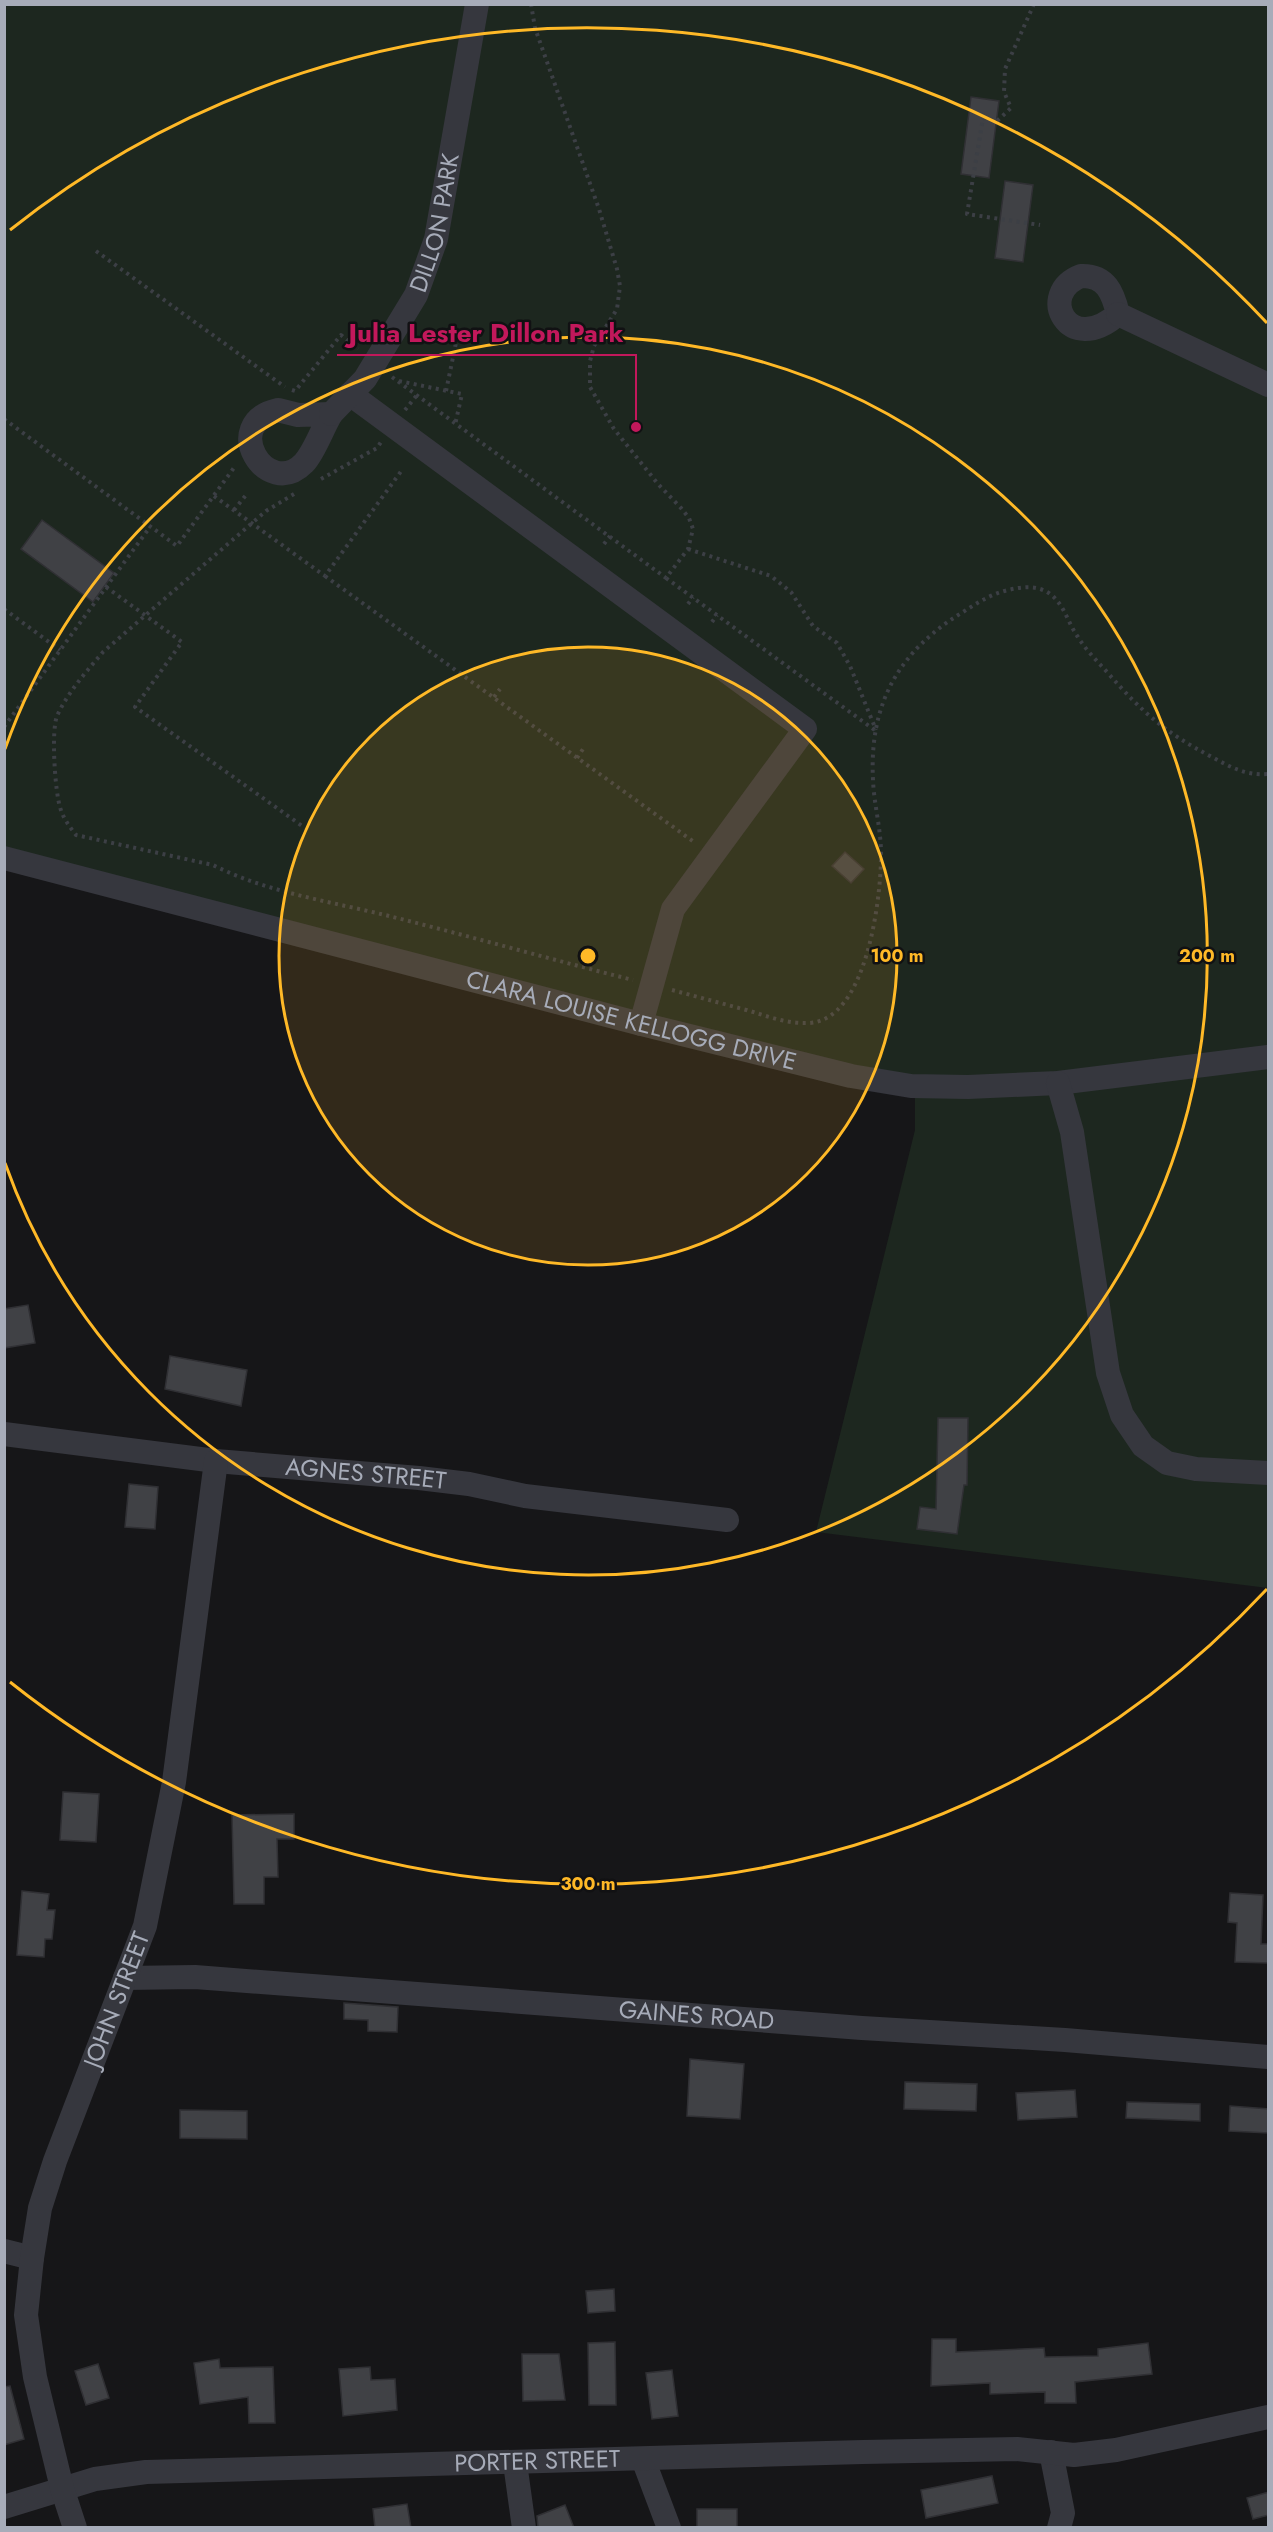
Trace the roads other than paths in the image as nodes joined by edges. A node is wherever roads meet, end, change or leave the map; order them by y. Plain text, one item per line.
1 (477, 4) edge
2 (1118, 314) dead end
3 (1269, 385) edge
4 (350, 394) junction
5 (331, 414) dead end
6 (4, 858) edge
7 (641, 1024) junction
8 (1269, 1057) edge
9 (1058, 1083) junction
10 (4, 1434) edge
11 (216, 1461) junction
12 (1269, 1473) edge
13 (727, 1520) dead end
14 (125, 1978) junction
15 (1269, 2057) edge
16 (4, 2251) edge
17 (32, 2258) junction
18 (1269, 2417) edge
19 (1063, 2454) junction
20 (643, 2459) junction
21 (515, 2463) junction
22 (62, 2488) junction
23 (4, 2507) edge
24 (75, 2528) edge
25 (524, 2528) edge
26 (669, 2528) edge
27 (1059, 2528) edge

1 - 4 street, DILLON PARK
2 - 3 street
4 - 5 street, DILLON PARK
4 - 7 street
6 - 7 street, CLARA LOUISE KELLOGG DRIVE
7 - 9 street, CLARA LOUISE KELLOGG DRIVE
8 - 9 street, CLARA LOUISE KELLOGG DRIVE
9 - 12 street
10 - 11 street, AGNES STREET
11 - 13 street, AGNES STREET
11 - 14 street, JOHN STREET
14 - 15 street, GAINES ROAD
14 - 17 street, JOHN STREET
16 - 17 street
17 - 22 street, JOHN STREET
18 - 19 street, PORTER STREET
19 - 20 street, PORTER STREET
19 - 27 street
20 - 21 street, PORTER STREET
20 - 26 street
21 - 22 street, PORTER STREET
21 - 25 street
22 - 23 street, PORTER STREET
22 - 24 street, JOHN STREET

